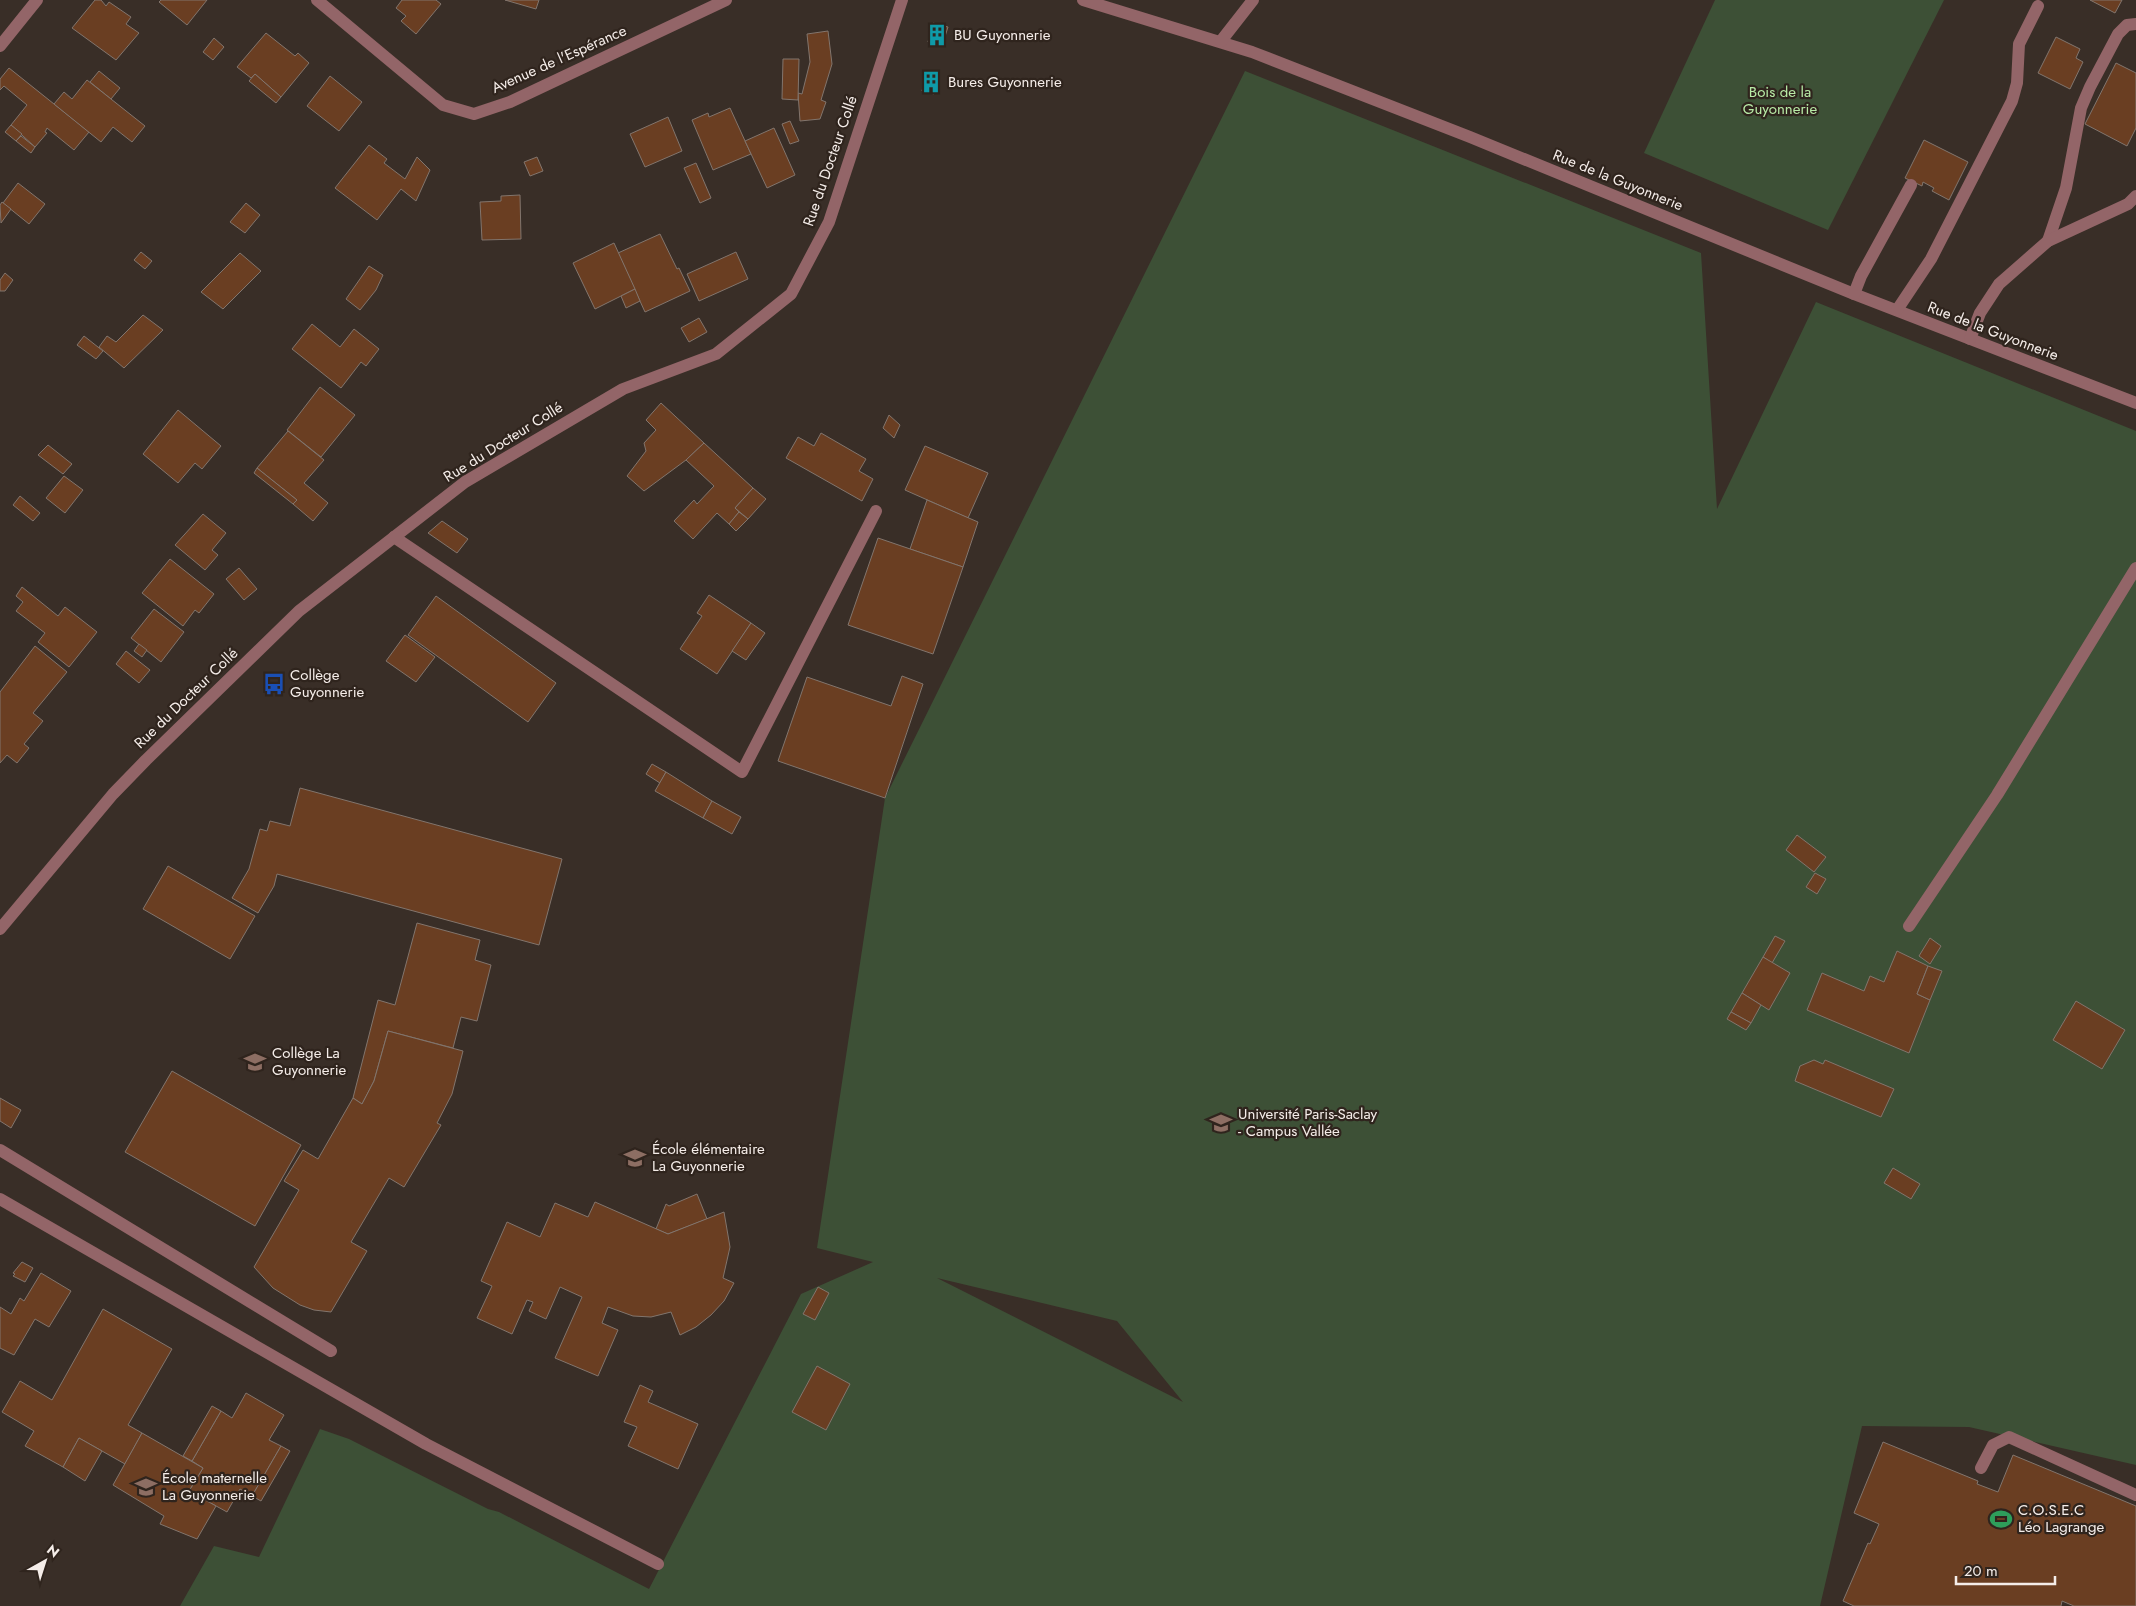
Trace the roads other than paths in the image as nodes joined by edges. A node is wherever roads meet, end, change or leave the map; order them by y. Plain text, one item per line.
1 (37, 0) edge
2 (317, 0) edge
3 (726, 0) edge
4 (902, 0) edge
5 (1082, 0) edge
6 (1253, 0) edge
7 (2038, 6) dead end
8 (2136, 24) edge
9 (1221, 41) junction
10 (0, 46) edge
11 (1910, 185) dead end
12 (2136, 196) edge
13 (2048, 241) junction
14 (1854, 294) junction
15 (1897, 310) junction
16 (1970, 339) junction
17 (2136, 403) edge
18 (876, 511) dead end
19 (394, 537) junction
20 (2136, 568) edge
21 (1909, 926) dead end
22 (0, 929) edge
23 (0, 1150) edge
24 (0, 1199) edge
25 (331, 1351) dead end
26 (1981, 1468) dead end
27 (2136, 1495) edge
28 (658, 1564) dead end

1 - 10 street
2 - 3 street, Avenue de l'Espérance
4 - 19 street, Rue du Docteur Collé
5 - 9 street, Rue de la Guyonnerie
6 - 9 street
7 - 15 street
8 - 13 street
9 - 14 street, Rue de la Guyonnerie
11 - 14 street
12 - 13 street
13 - 16 street
14 - 15 street, Rue de la Guyonnerie
15 - 16 street, Rue de la Guyonnerie
16 - 17 street, Rue de la Guyonnerie
18 - 19 street
19 - 22 street, Rue du Docteur Collé
20 - 21 street
23 - 25 street
24 - 28 street
26 - 27 street

